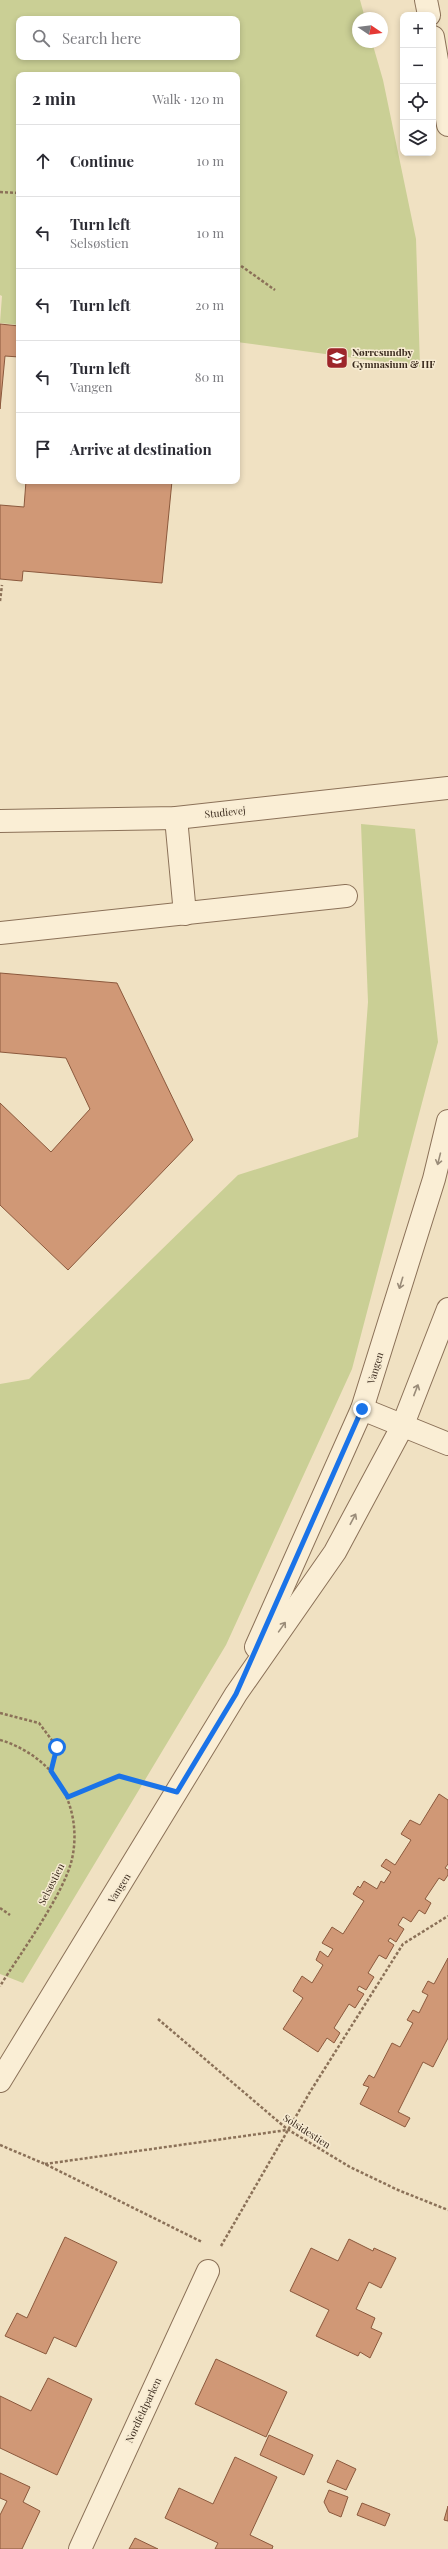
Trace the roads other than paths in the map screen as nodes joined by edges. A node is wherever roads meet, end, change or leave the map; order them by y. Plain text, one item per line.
1 (426, 0) edge
2 (428, 12) edge
3 (435, 48) edge
4 (448, 125) edge
5 (448, 788) edge
6 (176, 818) junction
7 (0, 821) edge
8 (346, 896) dead end
9 (185, 914) junction
10 (0, 933) edge
11 (448, 1121) edge
12 (448, 1309) edge
13 (362, 1409) junction
14 (402, 1427) junction
15 (448, 1444) edge
16 (236, 1694) junction
17 (0, 2081) edge
18 (208, 2270) road end
19 (80, 2549) edge

1 - 2 street
3 - 4 street
5 - 6 street, Studievej
6 - 7 street, Studievej
6 - 9 street
8 - 9 street
9 - 10 street
11 -> 13 street, Vangen
14 -> 12 street, Vangen
13 - 14 street
13 - 16 street, Vangen
14 - 15 street
16 -> 14 street, Vangen
16 - 17 street, Vangen
18 - 19 street, Nordfeldparken

